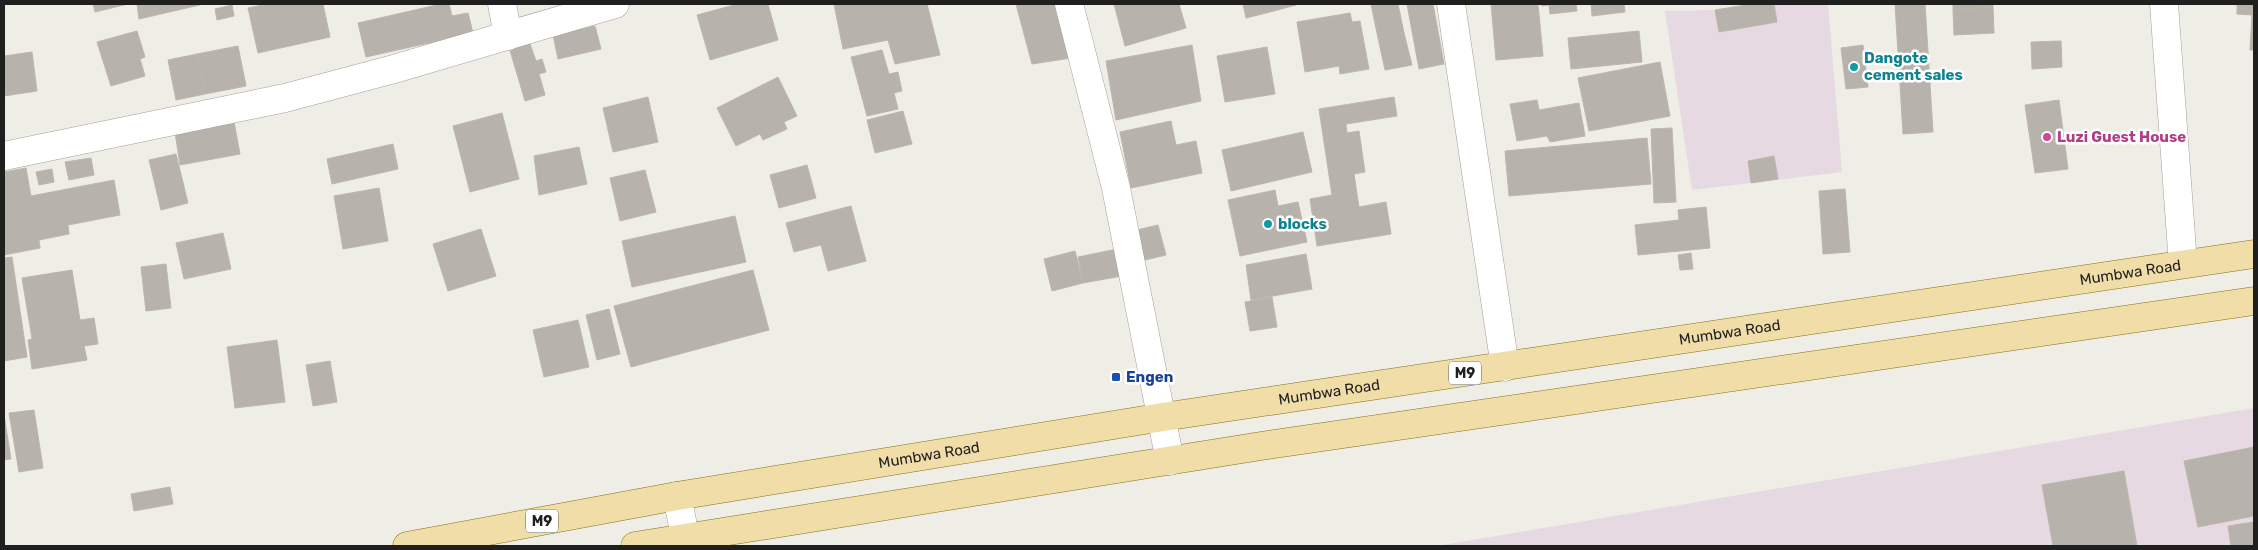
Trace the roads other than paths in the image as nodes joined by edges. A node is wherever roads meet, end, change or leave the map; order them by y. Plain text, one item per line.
1 (502, 4) edge
2 (615, 4) edge
3 (1070, 4) edge
4 (1451, 4) edge
5 (2164, 4) edge
6 (508, 36) junction
7 (4, 156) edge
8 (2254, 254) edge
9 (2183, 264) junction
10 (2254, 300) edge
11 (1505, 367) junction
12 (1163, 416) junction
13 (1170, 461) junction
14 (677, 496) junction
15 (686, 542) edge
16 (406, 546) edge
17 (635, 546) edge

1 - 6 street
2 - 6 street
3 - 12 street
4 - 11 street
5 - 9 street
6 - 7 street
8 - 9 main road, Mumbwa Road / M9
9 - 11 main road, Mumbwa Road / M9
10 - 13 main road
11 - 12 main road, Mumbwa Road / M9
12 - 13 street
12 - 14 main road, Mumbwa Road / M9
13 - 15 main road
14 - 15 street
14 - 16 main road, Mumbwa Road / M9
15 - 17 main road

